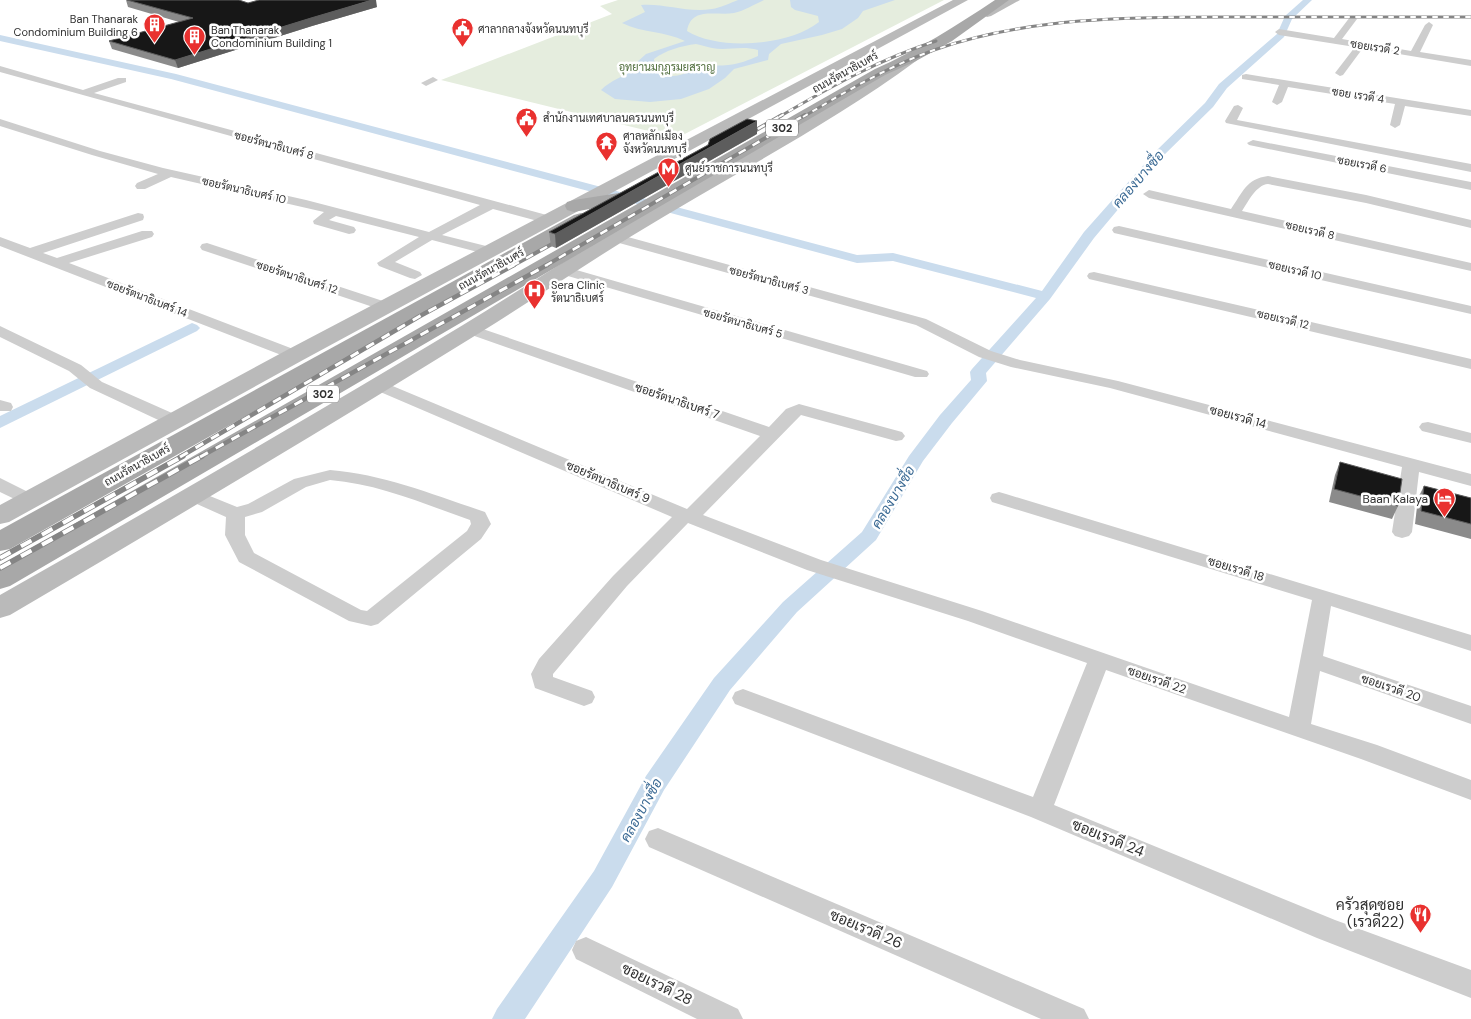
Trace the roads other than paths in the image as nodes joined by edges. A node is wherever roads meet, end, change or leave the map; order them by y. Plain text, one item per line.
1 (1003, 0) edge
2 (1014, 0) edge
3 (986, 6) edge
4 (959, 7) edge
5 (1353, 19) dead end
6 (1429, 25) dead end
7 (1279, 32) dead end
8 (1336, 41) junction
9 (1361, 45) junction
10 (1414, 54) junction
11 (1471, 63) edge
12 (0, 69) edge
13 (1340, 72) dead end
14 (1246, 77) dead end
15 (118, 79) dead end
16 (1285, 83) junction
17 (80, 92) junction
18 (1277, 102) dead end
19 (1401, 102) junction
20 (1238, 108) dead end
21 (1471, 113) edge
22 (0, 122) edge
23 (1394, 125) dead end
24 (1400, 140) dead end
25 (1253, 143) dead end
26 (1395, 153) junction
27 (1471, 168) edge
28 (170, 173) junction
29 (141, 186) dead end
30 (1471, 186) edge
31 (1149, 194) dead end
32 (634, 199) junction
33 (490, 205) junction
34 (335, 211) junction
35 (1234, 213) junction
36 (560, 214) junction
37 (138, 217) dead end
38 (1471, 224) edge
39 (349, 230) dead end
40 (1119, 230) dead end
41 (147, 234) dead end
42 (430, 236) junction
43 (617, 238) junction
44 (0, 241) edge
45 (207, 247) dead end
46 (490, 251) junction
47 (596, 251) junction
48 (29, 253) junction
49 (55, 263) junction
50 (1471, 266) edge
51 (566, 271) junction
52 (415, 275) dead end
53 (1094, 276) dead end
54 (387, 307) junction
55 (1471, 310) edge
56 (471, 330) junction
57 (0, 331) edge
58 (984, 354) joint
59 (295, 356) junction
60 (1471, 364) edge
61 (922, 374) dead end
62 (377, 385) junction
63 (175, 421) junction
64 (1428, 427) dead end
65 (772, 434) junction
66 (896, 436) dead end
67 (1471, 438) edge
68 (1411, 463) junction
69 (1471, 476) edge
70 (1471, 480) edge
71 (0, 484) edge
72 (195, 496) junction
73 (999, 498) dead end
74 (29, 500) junction
75 (236, 514) junction
76 (0, 516) edge
77 (687, 516) junction
78 (0, 527) edge
79 (1402, 532) dead end
80 (0, 542) edge
81 (841, 574) joint
82 (3, 581) edge
83 (1322, 596) junction
84 (0, 608) edge
85 (1471, 643) edge
86 (1099, 660) junction
87 (1311, 660) junction
88 (584, 697) dead end
89 (742, 698) dead end
90 (1471, 715) edge
91 (1298, 729) junction
92 (1471, 790) edge
93 (1040, 810) junction
94 (658, 839) dead end
95 (586, 950) dead end
96 (1471, 984) edge
97 (728, 1019) edge
98 (1074, 1019) edge

1 - 3 main road, ถนนรัตนาธิเบศร์
2 - 3 main road, ถนนรัตนาธิเบศร์ / 302
3 - 4 main road, ถนนรัตนาธิเบศร์
3 - 32 main road, ถนนรัตนาธิเบศร์ / 302
4 - 32 main road, ถนนรัตนาธิเบศร์ / 302
4 - 32 main road, ถนนรัตนาธิเบศร์ / 302
5 - 8 street
6 - 10 street
7 - 8 street, ซอยเรวดี 2
8 - 9 street, ซอยเรวดี 2
9 - 10 street, ซอยเรวดี 2
9 - 13 street
10 - 11 street, ซอยเรวดี 2
12 - 17 street, ซอยรัตนาธิเบศร์ 8
14 - 16 street, ซอย เรวดี 4
15 - 17 street
16 - 18 street
16 - 19 street, ซอย เรวดี 4
17 - 33 street, ซอยรัตนาธิเบศร์ 8
19 - 21 street, ซอย เรวดี 4
19 - 23 street
20 - 26 street
22 - 28 street, ซอยรัตนาธิเบศร์ 10
24 - 26 street
25 - 30 street, ซอยเรวดี 6
26 - 27 street
28 - 29 street
28 - 34 street, ซอยรัตนาธิเบศร์ 10
31 - 35 street, ซอยเรวดี 8
32 - 36 main road, ถนนรัตนาธิเบศร์ / 302
32 - 43 main road, ถนนรัตนาธิเบศร์ / 302
32 - 80 main road, ถนนรัตนาธิเบศร์ / 302
32 - 82 main road, ถนนรัตนาธิเบศร์ / 302
33 - 36 street, ซอยรัตนาธิเบศร์ 8
33 - 42 street
34 - 39 street
34 - 42 street, ซอยรัตนาธิเบศร์ 10
35 - 38 street
35 - 50 street, ซอยเรวดี 8
36 - 46 main road, ถนนรัตนาธิเบศร์ / 302
36 - 78 main road
37 - 48 street
40 - 55 street, ซอยเรวดี 10
41 - 49 street
42 - 46 street, ซอยรัตนาธิเบศร์ 10
42 - 52 street
43 - 47 main road, ถนนรัตนาธิเบศร์ / 302
43 - 58 street, ซอยรัตนาธิเบศร์ 3
44 - 48 street, ซอยรัตนาธิเบศร์ 14
45 - 54 street, ซอยรัตนาธิเบศร์ 12
46 - 54 main road, ถนนรัตนาธิเบศร์ / 302
47 - 51 main road, ถนนรัตนาธิเบศร์ / 302
47 - 82 main road
48 - 49 street, ซอยรัตนาธิเบศร์ 14
49 - 59 street, ซอยรัตนาธิเบศร์ 14
51 - 56 main road, ถนนรัตนาธิเบศร์ / 302
51 - 61 street, ซอยรัตนาธิเบศร์ 5
53 - 60 street, ซอยเรวดี 12
54 - 59 main road, ถนนรัตนาธิเบศร์ / 302
56 - 62 main road, ถนนรัตนาธิเบศร์ / 302
56 - 65 street, ซอยรัตนาธิเบศร์ 7
57 - 63 street
58 - 68 street, ซอยเรวดี 14
59 - 63 main road, ถนนรัตนาธิเบศร์ / 302
62 - 72 main road, ถนนรัตนาธิเบศร์ / 302
62 - 77 street, ซอยรัตนาธิเบศร์ 9
63 - 74 main road, ถนนรัตนาธิเบศร์ / 302
64 - 67 street
65 - 66 street
65 - 77 street
68 - 70 street, ซอยเรวดี 14
68 - 79 street
69 - 70 street
71 - 74 street
72 - 75 street
72 - 84 main road, ถนนรัตนาธิเบศร์ / 302
73 - 83 street, ซอยเรวดี 18
74 - 76 main road, ถนนรัตนาธิเบศร์ / 302
75 - 75 street
77 - 81 street, ซอยรัตนาธิเบศร์ 9
77 - 88 street
81 - 86 street, ซอยเรวดี 22
83 - 85 street, ซอยเรวดี 18
83 - 87 street
86 - 91 street, ซอยเรวดี 22
86 - 93 street
87 - 90 street, ซอยเรวดี 20
87 - 91 street
89 - 93 street, ซอยเรวดี 24
91 - 92 street, ซอยเรวดี 22
93 - 96 street, ซอยเรวดี 24
94 - 98 street, ซอยเรวดี 26
95 - 97 street, ซอยเรวดี 28

